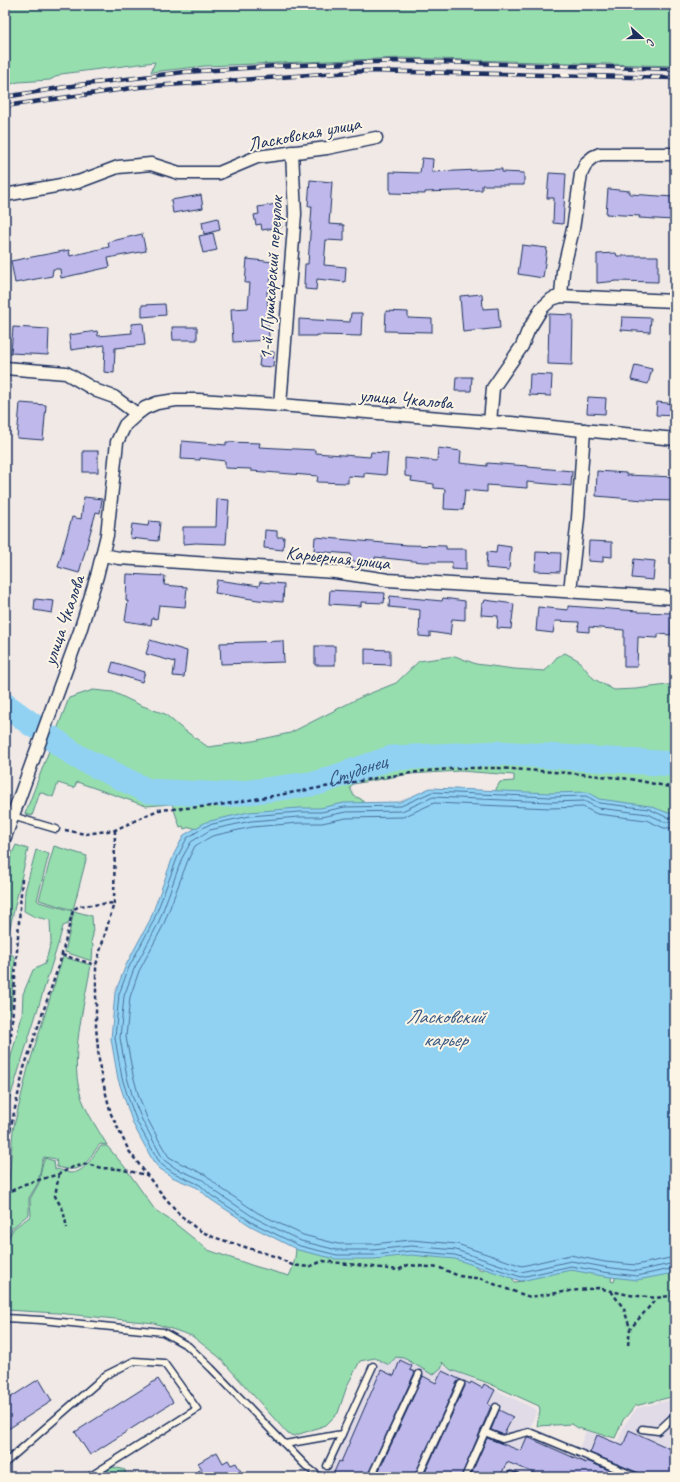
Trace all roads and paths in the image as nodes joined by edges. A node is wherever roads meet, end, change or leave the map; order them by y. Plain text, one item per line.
1 (376, 138) dead end
2 (292, 152) junction
3 (675, 154) edge
4 (5, 195) edge
5 (561, 296) junction
6 (675, 301) edge
7 (5, 368) edge
8 (280, 405) junction
9 (137, 414) junction
10 (490, 422) junction
11 (584, 430) junction
12 (675, 439) edge
13 (103, 555) junction
14 (570, 591) junction
15 (675, 598) edge
16 (675, 788) edge
17 (12, 816) junction
18 (56, 829) joint
19 (115, 830) junction
20 (5, 837) edge
21 (22, 879) dead end
22 (114, 903) junction
23 (62, 955) junction
24 (96, 965) junction
25 (5, 1056) edge
26 (59, 1174) junction
27 (147, 1175) junction
28 (5, 1186) edge
29 (5, 1194) edge
30 (67, 1228) dead end
31 (611, 1291) junction
32 (675, 1295) edge
33 (656, 1298) junction
34 (5, 1318) edge
35 (630, 1329) junction
36 (628, 1345) dead end
37 (373, 1366) dead end
38 (419, 1374) dead end
39 (461, 1384) dead end
40 (496, 1407) dead end
41 (675, 1417) edge
42 (642, 1429) dead end
43 (485, 1432) junction
44 (342, 1434) junction
45 (285, 1444) junction
46 (5, 1463) edge
47 (327, 1466) dead end
48 (90, 1477) edge
49 (320, 1477) edge
50 (371, 1477) edge
51 (418, 1477) edge
52 (466, 1477) edge
53 (510, 1477) edge
54 (516, 1477) edge
55 (637, 1477) edge

1 - 2 street, Ласковская улица
2 - 4 street, Ласковская улица
2 - 8 street, 1-й Пушкарский переулок
3 - 5 street
5 - 6 street
5 - 10 street
7 - 9 street
8 - 9 street, улица Чкалова
8 - 10 street, улица Чкалова
9 - 13 street, улица Чкалова
10 - 11 street, улица Чкалова
11 - 12 street, улица Чкалова
11 - 14 street
13 - 14 street, Карьерная улица
13 - 17 street, улица Чкалова
14 - 15 street, Карьерная улица
16 - 19 path
17 - 18 lane
17 - 20 street, улица Чкалова
18 - 19 path
19 - 22 path
21 - 25 path
22 - 23 path
22 - 24 path
23 - 24 path
23 - 28 path
24 - 27 path
26 - 27 path
26 - 29 path
26 - 30 path
27 - 31 path
31 - 33 path
31 - 35 path
32 - 33 path
33 - 35 path
34 - 45 lane
35 - 36 path
37 - 44 lane
38 - 50 lane
39 - 51 lane
40 - 43 lane
41 - 42 lane
43 - 52 lane
43 - 55 lane
44 - 45 lane
44 - 47 lane
45 - 49 lane
46 - 48 lane
53 - 54 lane

